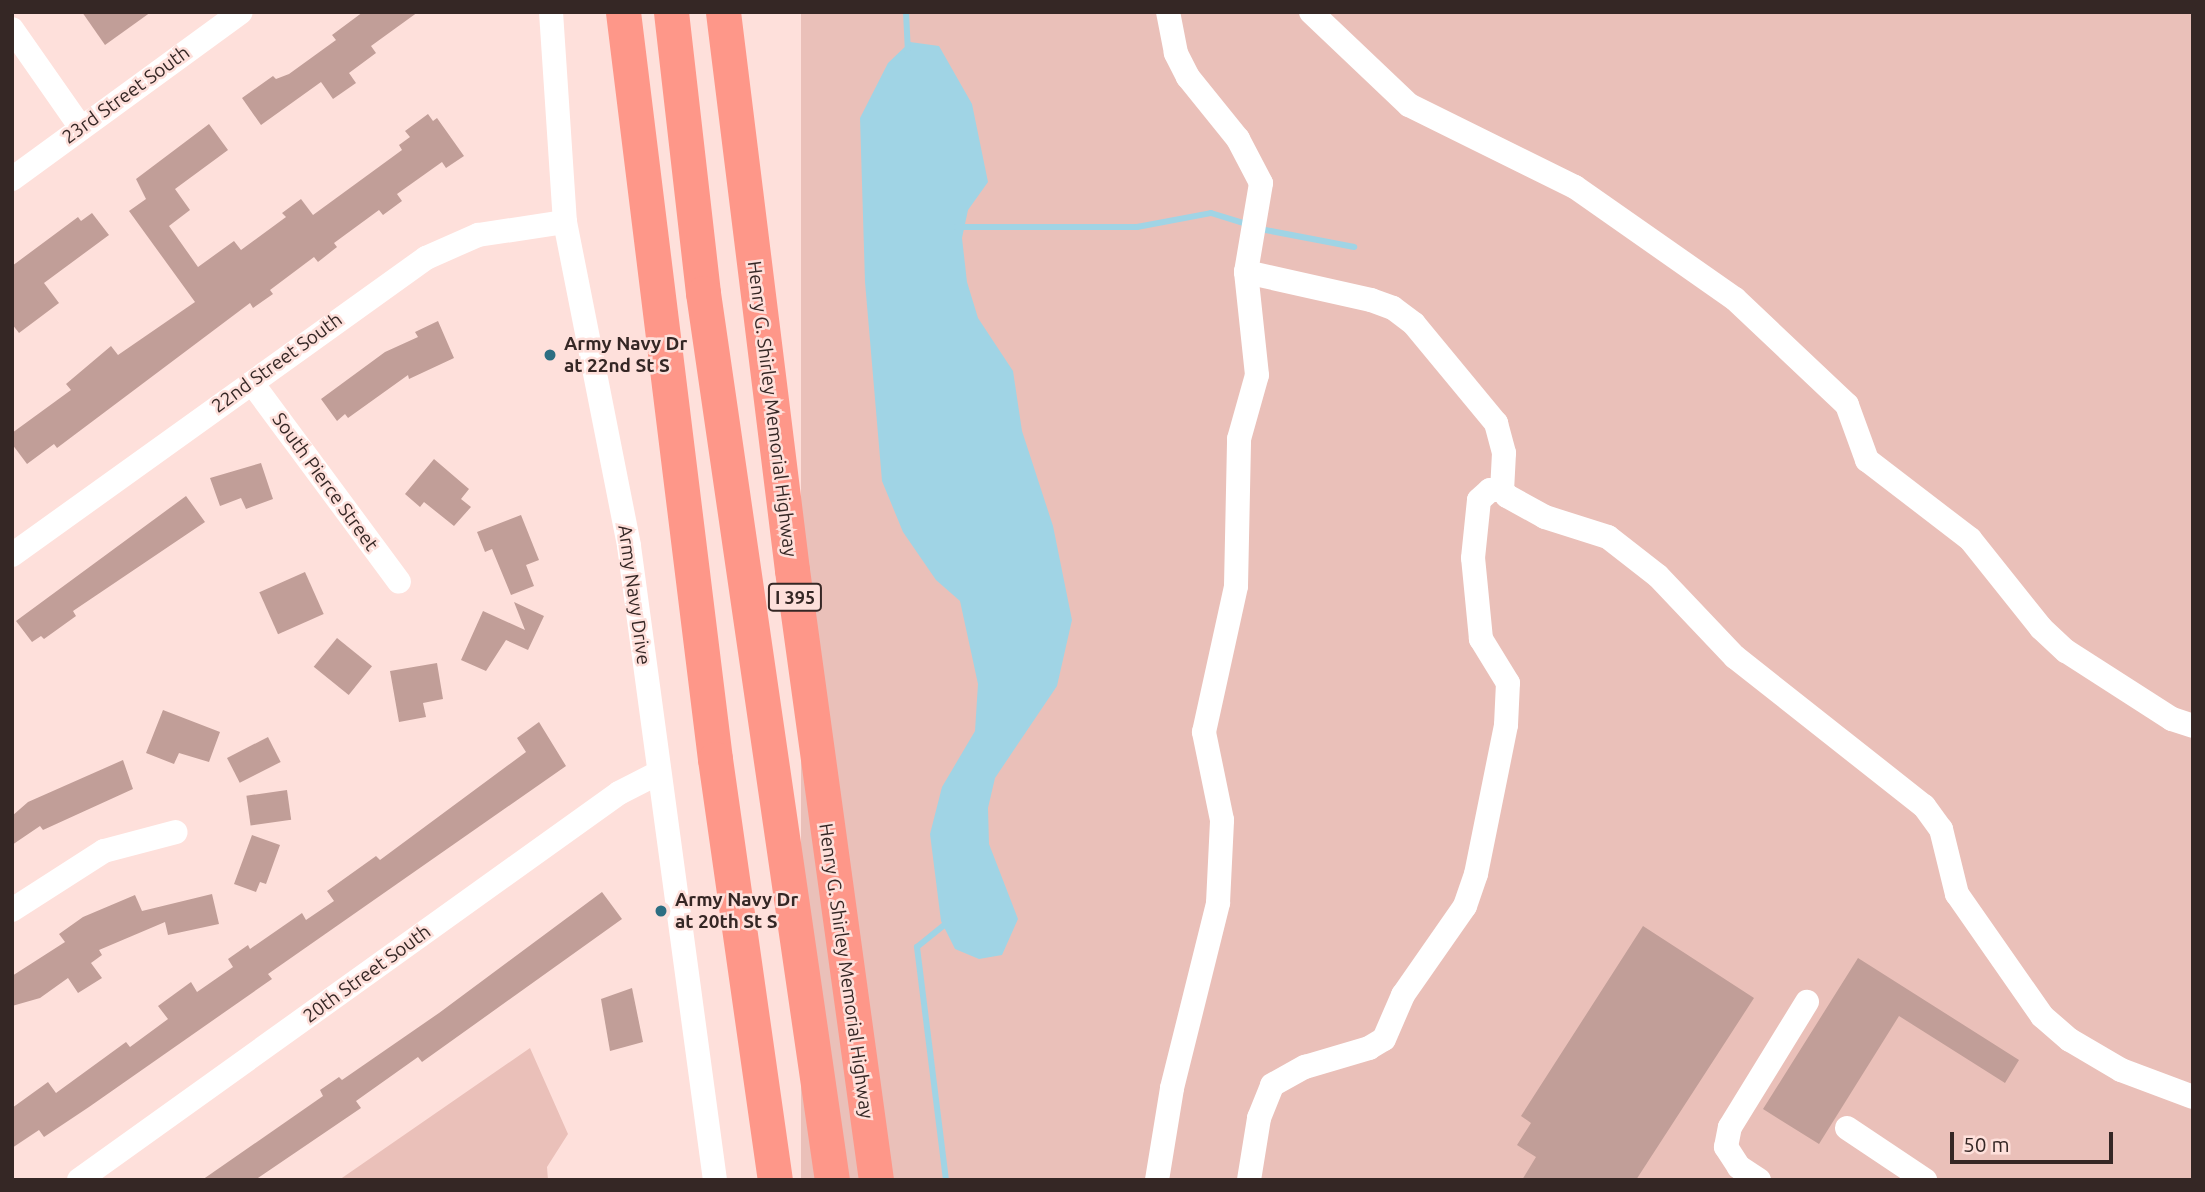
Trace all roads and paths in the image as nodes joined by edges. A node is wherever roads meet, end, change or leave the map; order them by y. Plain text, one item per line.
1 (241, 12) edge
2 (551, 12) edge
3 (623, 12) edge
4 (671, 12) edge
5 (723, 12) edge
6 (1168, 12) edge
7 (1311, 12) edge
8 (12, 29) edge
9 (82, 128) junction
10 (12, 179) edge
11 (565, 222) junction
12 (1247, 260) junction
13 (252, 383) junction
14 (1502, 490) junction
15 (12, 555) edge
16 (399, 582) dead end
17 (2193, 726) edge
18 (658, 773) junction
19 (176, 832) dead end
20 (12, 910) edge
21 (1807, 1002) dead end
22 (2193, 1097) edge
23 (1847, 1128) dead end
24 (1741, 1176) edge
25 (79, 1180) edge
26 (715, 1180) edge
27 (775, 1180) edge
28 (832, 1180) edge
29 (876, 1180) edge
30 (1157, 1180) edge
31 (1249, 1180) edge
32 (1925, 1180) edge

1 - 9 street, 23rd Street South
2 - 11 street, Army Navy Drive
3 - 27 highway
4 - 28 highway
5 - 29 highway, Henry G. Shirley Memorial Highway / I 395
6 - 12 street
7 - 17 street
8 - 9 street
9 - 10 street, 23rd Street South
11 - 13 street, 22nd Street South
11 - 18 street, Army Navy Drive
12 - 14 street
12 - 30 street
13 - 15 street, 22nd Street South
13 - 16 street, South Pierce Street
14 - 22 street
14 - 31 street
18 - 25 street, 20th Street South
18 - 26 street, Army Navy Drive
19 - 20 street
21 - 24 street
23 - 32 street

